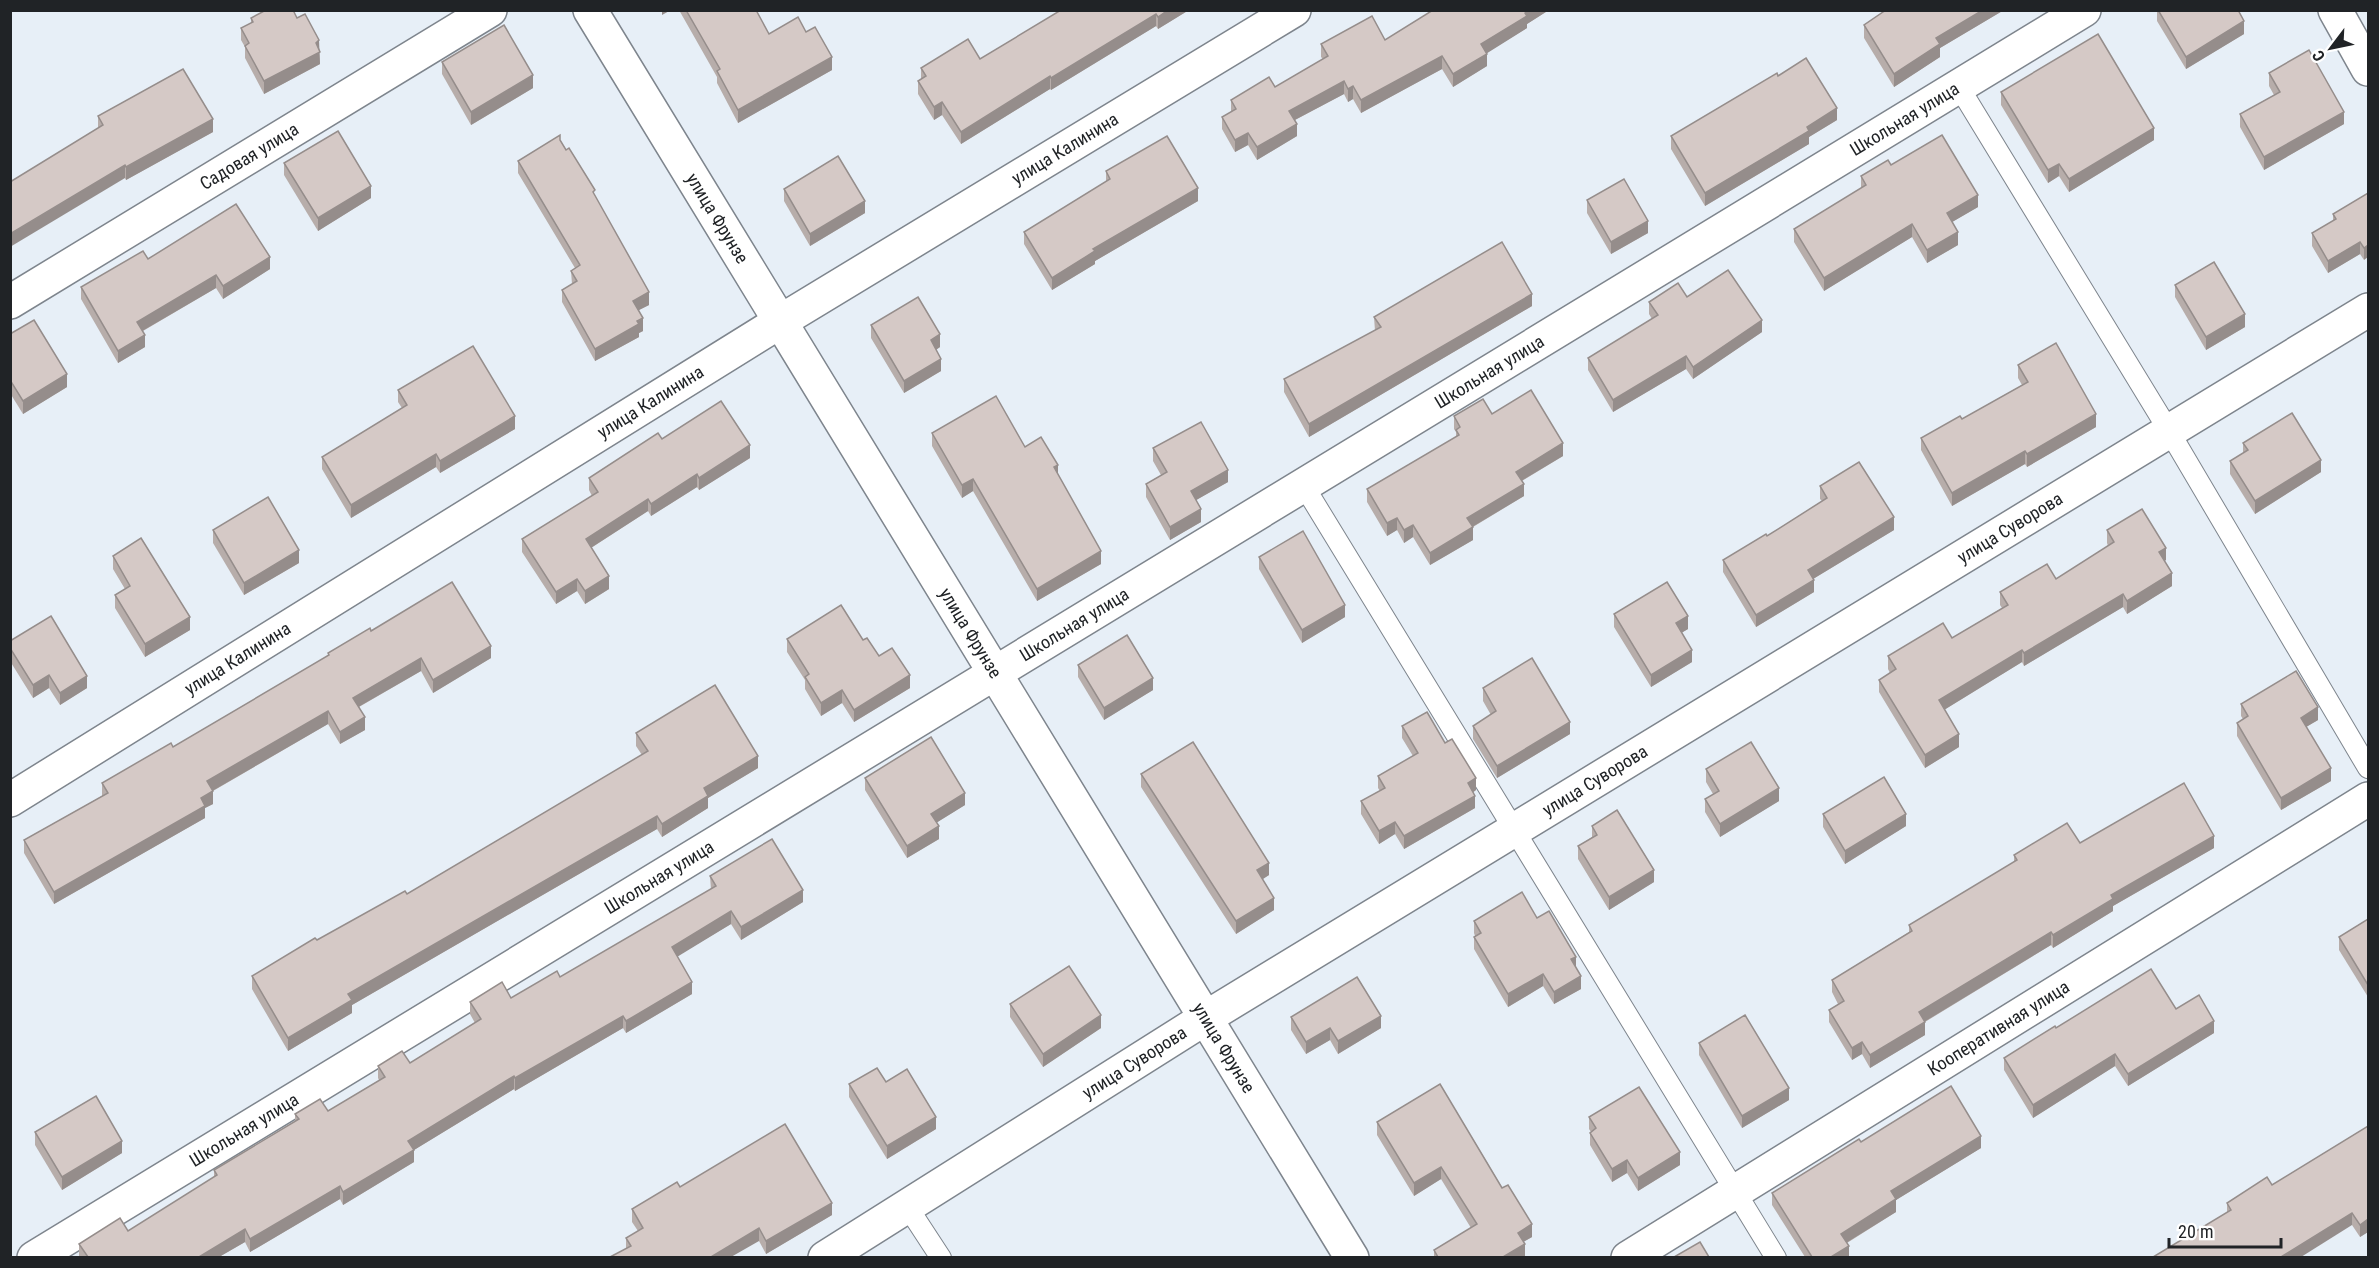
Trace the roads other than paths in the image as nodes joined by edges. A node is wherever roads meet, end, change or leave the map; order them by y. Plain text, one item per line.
1 (490, 10) edge
2 (591, 10) edge
3 (1294, 10) edge
4 (2084, 10) edge
5 (2335, 10) edge
6 (2368, 69) edge
7 (1959, 87) junction
8 (10, 302) edge
9 (2368, 310) edge
10 (781, 321) junction
11 (2169, 431) junction
12 (1304, 486) junction
13 (997, 673) junction
14 (2368, 768) edge
15 (10, 800) edge
16 (2368, 800) edge
17 (1513, 830) junction
18 (1207, 1017) junction
19 (1735, 1191) junction
20 (907, 1206) junction
21 (34, 1257) edge
22 (825, 1257) edge
23 (941, 1257) edge
24 (1352, 1257) edge
25 (1628, 1257) edge
26 (1776, 1257) edge

1 - 8 street, Садовая улица
2 - 10 street, улица Фрунзе
3 - 10 street, улица Калинина
4 - 7 street, Школьная улица
5 - 6 street
7 - 11 lane
7 - 12 street, Школьная улица
9 - 11 street, улица Суворова
10 - 13 street, улица Фрунзе
10 - 15 street, улица Калинина
11 - 14 lane
11 - 17 street, улица Суворова
12 - 13 street, Школьная улица
12 - 17 lane
13 - 18 street, улица Фрунзе
13 - 21 street, Школьная улица
16 - 19 street, Кооперативная улица
17 - 18 street, улица Суворова
17 - 19 lane
18 - 20 street, улица Суворова
18 - 24 street, улица Фрунзе
19 - 25 street, Кооперативная улица
19 - 26 lane
20 - 22 street, улица Суворова
20 - 23 lane

